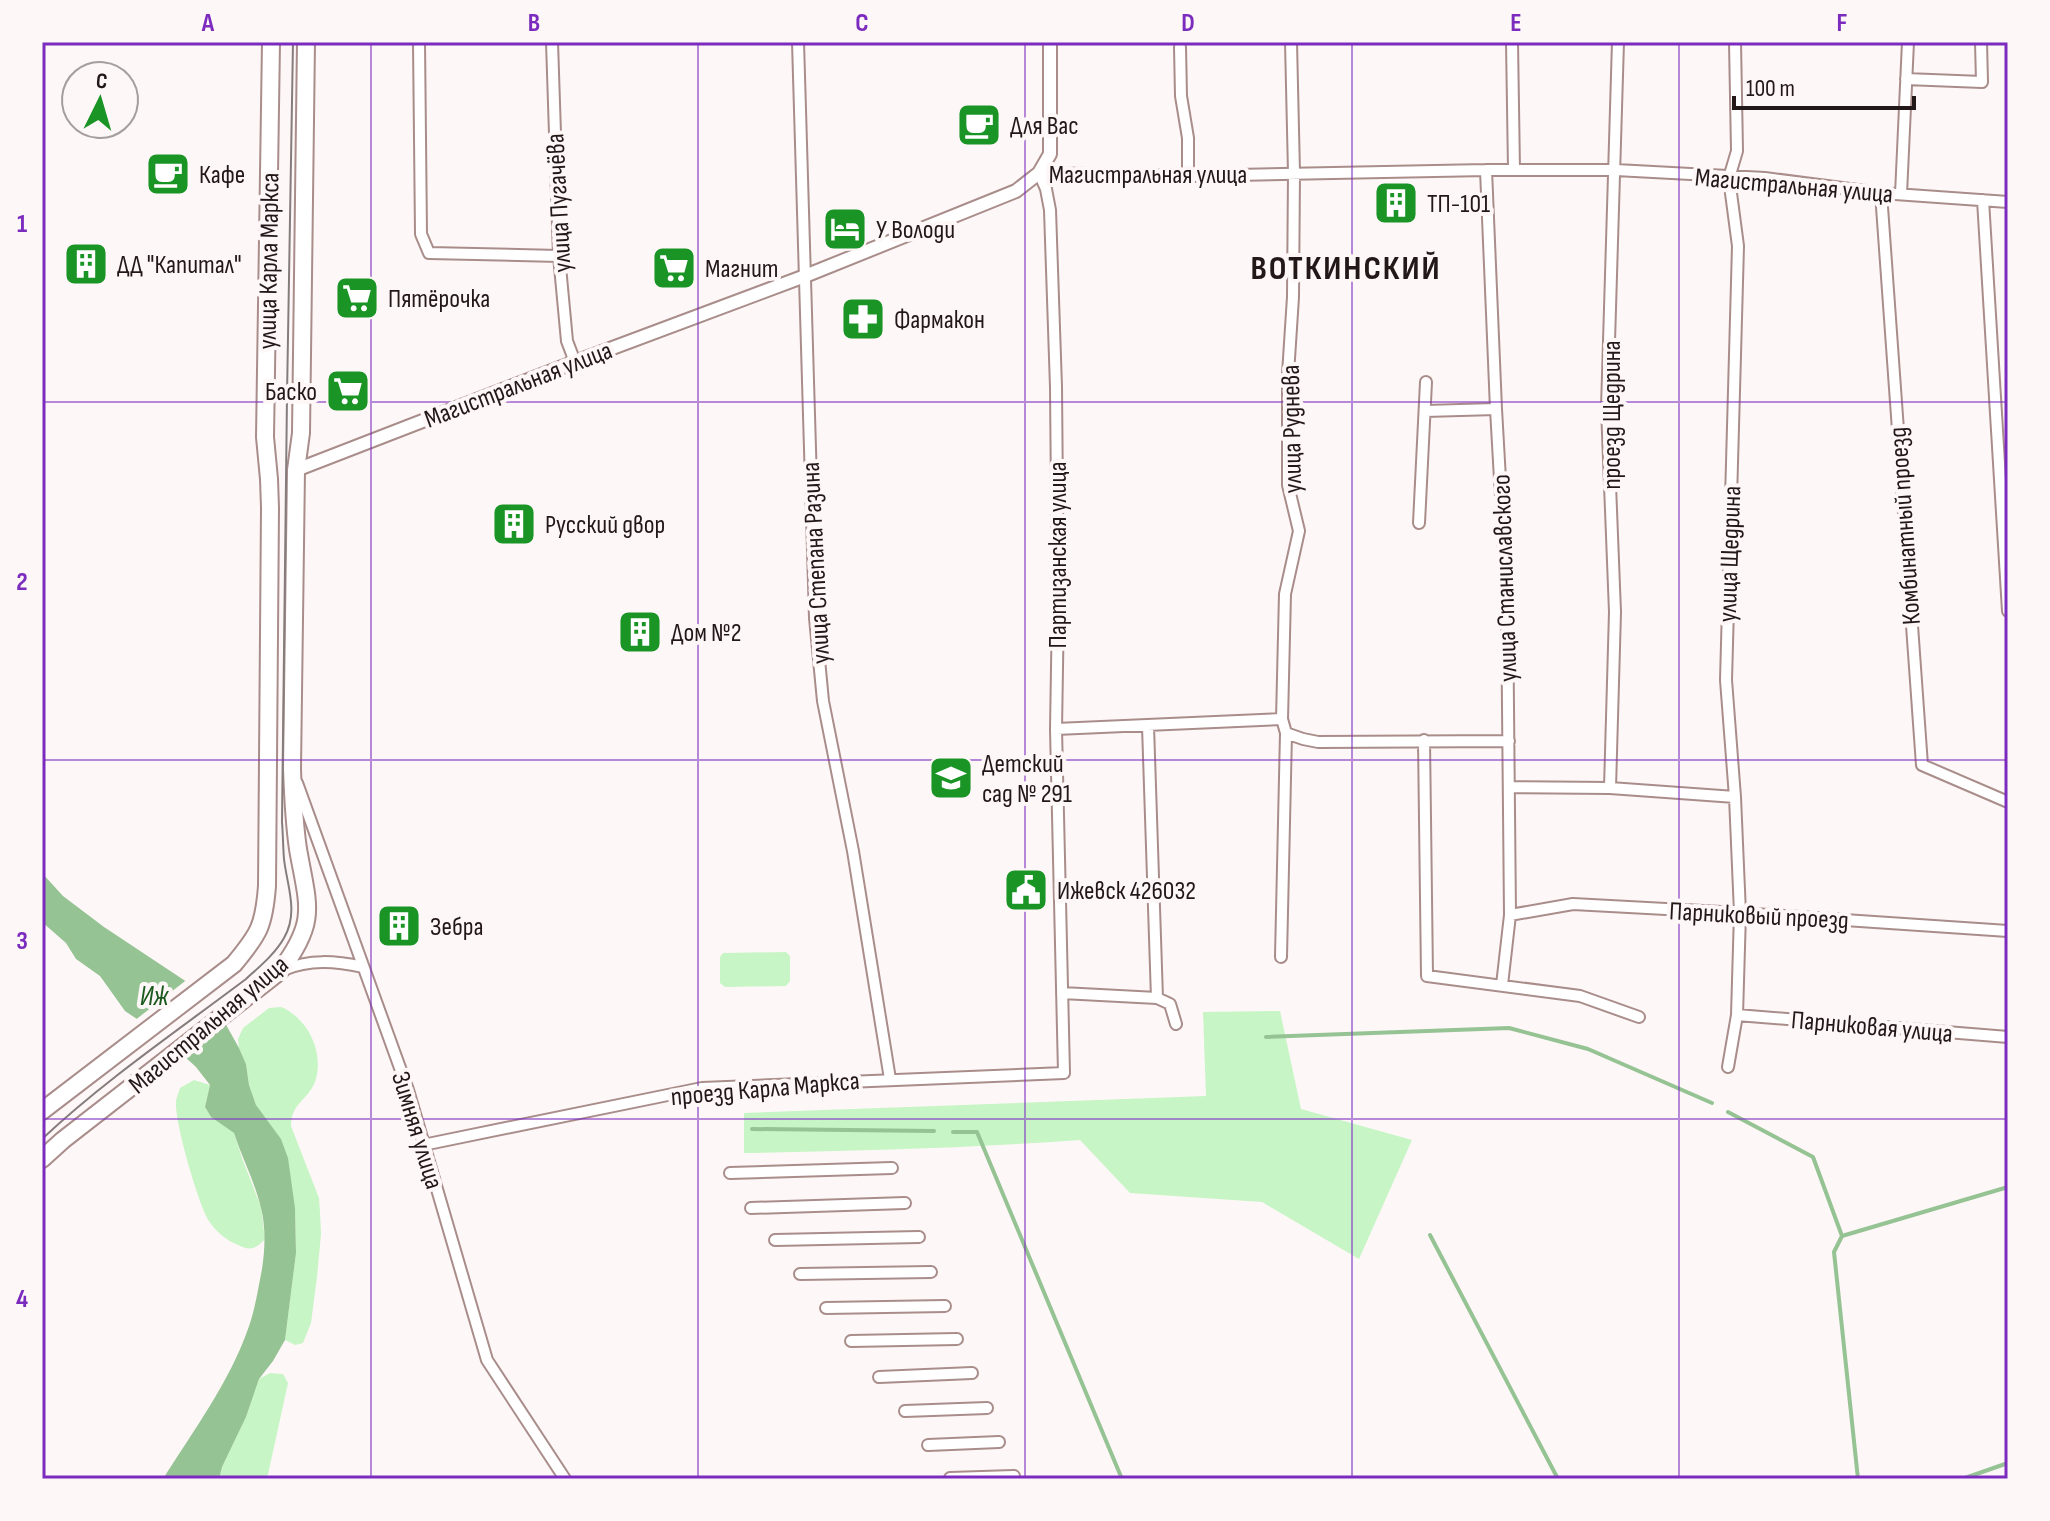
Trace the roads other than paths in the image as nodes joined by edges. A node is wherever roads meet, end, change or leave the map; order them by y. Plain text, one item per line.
1 (271, 42) edge
2 (306, 42) edge
3 (419, 42) edge
4 (552, 42) edge
5 (798, 42) edge
6 (1050, 42) edge
7 (1291, 42) edge
8 (1512, 42) edge
9 (1618, 42) edge
10 (1735, 42) edge
11 (1908, 42) edge
12 (1981, 42) edge
13 (1180, 47) dead end
14 (1906, 79) junction
15 (1486, 170) junction
16 (1514, 170) junction
17 (1616, 170) junction
18 (1039, 173) junction
19 (1294, 173) junction
20 (1188, 176) junction
21 (1729, 178) junction
22 (1881, 193) junction
23 (1901, 194) junction
24 (1983, 200) junction
25 (2008, 202) edge
26 (559, 256) junction
27 (805, 276) junction
28 (575, 362) junction
29 (1426, 382) dead end
30 (1496, 409) junction
31 (1425, 411) junction
32 (296, 470) junction
33 (269, 479) junction
34 (1419, 523) dead end
35 (2008, 611) edge
36 (1282, 719) junction
37 (1148, 726) junction
38 (1056, 729) junction
39 (1286, 733) junction
40 (1424, 740) junction
41 (1509, 741) junction
42 (292, 769) junction
43 (1509, 787) junction
44 (1610, 788) junction
45 (1735, 797) junction
46 (2008, 802) edge
47 (1740, 913) junction
48 (1510, 915) junction
49 (2008, 931) edge
50 (1281, 957) dead end
51 (363, 967) junction
52 (280, 971) junction
53 (1502, 985) junction
54 (1062, 993) junction
55 (1157, 998) junction
56 (1737, 1015) junction
57 (1639, 1017) dead end
58 (1176, 1024) dead end
59 (2008, 1037) edge
60 (1728, 1067) dead end
61 (1064, 1073) joint
62 (890, 1079) junction
63 (42, 1111) edge
64 (423, 1145) junction
65 (42, 1159) edge
66 (892, 1168) dead end
67 (730, 1173) dead end
68 (905, 1203) dead end
69 (751, 1208) dead end
70 (919, 1237) dead end
71 (775, 1240) dead end
72 (931, 1272) dead end
73 (800, 1274) dead end
74 (945, 1306) dead end
75 (826, 1308) dead end
76 (957, 1339) dead end
77 (851, 1341) dead end
78 (972, 1373) dead end
79 (879, 1377) dead end
80 (987, 1408) dead end
81 (905, 1411) dead end
82 (999, 1442) dead end
83 (928, 1445) dead end
84 (1014, 1476) dead end
85 (950, 1478) edge
86 (565, 1479) edge

1 - 33 main road, улица Карла Маркса
2 - 32 main road, улица Карла Маркса
3 - 26 street
4 - 26 street, улица Пугачёва
5 - 27 street, улица Степана Разина
6 - 18 street
7 - 19 street, улица Руднева
8 - 16 street
9 - 17 street, проезд Щедрина
10 - 21 street, улица Щедрина
11 - 14 street
12 - 14 street
13 - 20 street
14 - 23 street
15 - 16 street, Магистральная улица
15 - 19 street, Магистральная улица
15 - 30 street, улица Станиславского
16 - 17 street, Магистральная улица
17 - 21 street, Магистральная улица
17 - 44 street, проезд Щедрина
18 - 20 street, Магистральная улица
18 - 27 street, Магистральная улица
18 - 38 street, Партизанская улица
19 - 20 street, Магистральная улица
19 - 36 street, улица Руднева
21 - 22 street, Магистральная улица
21 - 45 street, улица Щедрина
22 - 23 street, Магистральная улица
22 - 46 street, Комбинатный проезд
23 - 24 street, Магистральная улица
24 - 25 street, Магистральная улица
24 - 35 street
26 - 28 street, улица Пугачёва
27 - 28 street, Магистральная улица
27 - 62 street, улица Степана Разина
28 - 32 street, Магистральная улица
29 - 31 street
30 - 31 street
30 - 41 street, улица Станиславского
31 - 34 street
32 - 33 main road, Магистральная улица
32 - 42 main road, Магистральная улица
33 - 63 main road, Магистральная улица
36 - 37 street
36 - 39 street, улица Руднева
37 - 38 street
37 - 55 street
38 - 54 street, Партизанская улица
39 - 40 street
39 - 50 street, улица Руднева
40 - 41 street
40 - 53 street
41 - 43 street, улица Станиславского
42 - 51 street, Зимняя улица
42 - 52 main road, Магистральная улица
43 - 44 street
43 - 48 street, улица Станиславского
44 - 45 street
45 - 47 street, улица Щедрина
47 - 48 street, Парниковый проезд
47 - 49 street, Парниковый проезд
47 - 56 street, улица Щедрина
48 - 53 street, улица Станиславского
51 - 52 street
51 - 64 street, Зимняя улица
52 - 65 main road, Магистральная улица
53 - 57 street
54 - 55 street
54 - 61 street, Партизанская улица
55 - 58 street
56 - 59 street, Парниковая улица
56 - 60 street, улица Щедрина
61 - 62 street, проезд Карла Маркса
62 - 64 street, проезд Карла Маркса
64 - 86 street, Зимняя улица
66 - 67 street
68 - 69 street
70 - 71 street
72 - 73 street
74 - 75 street
76 - 77 street
78 - 79 street
80 - 81 street
82 - 83 street
84 - 85 street

